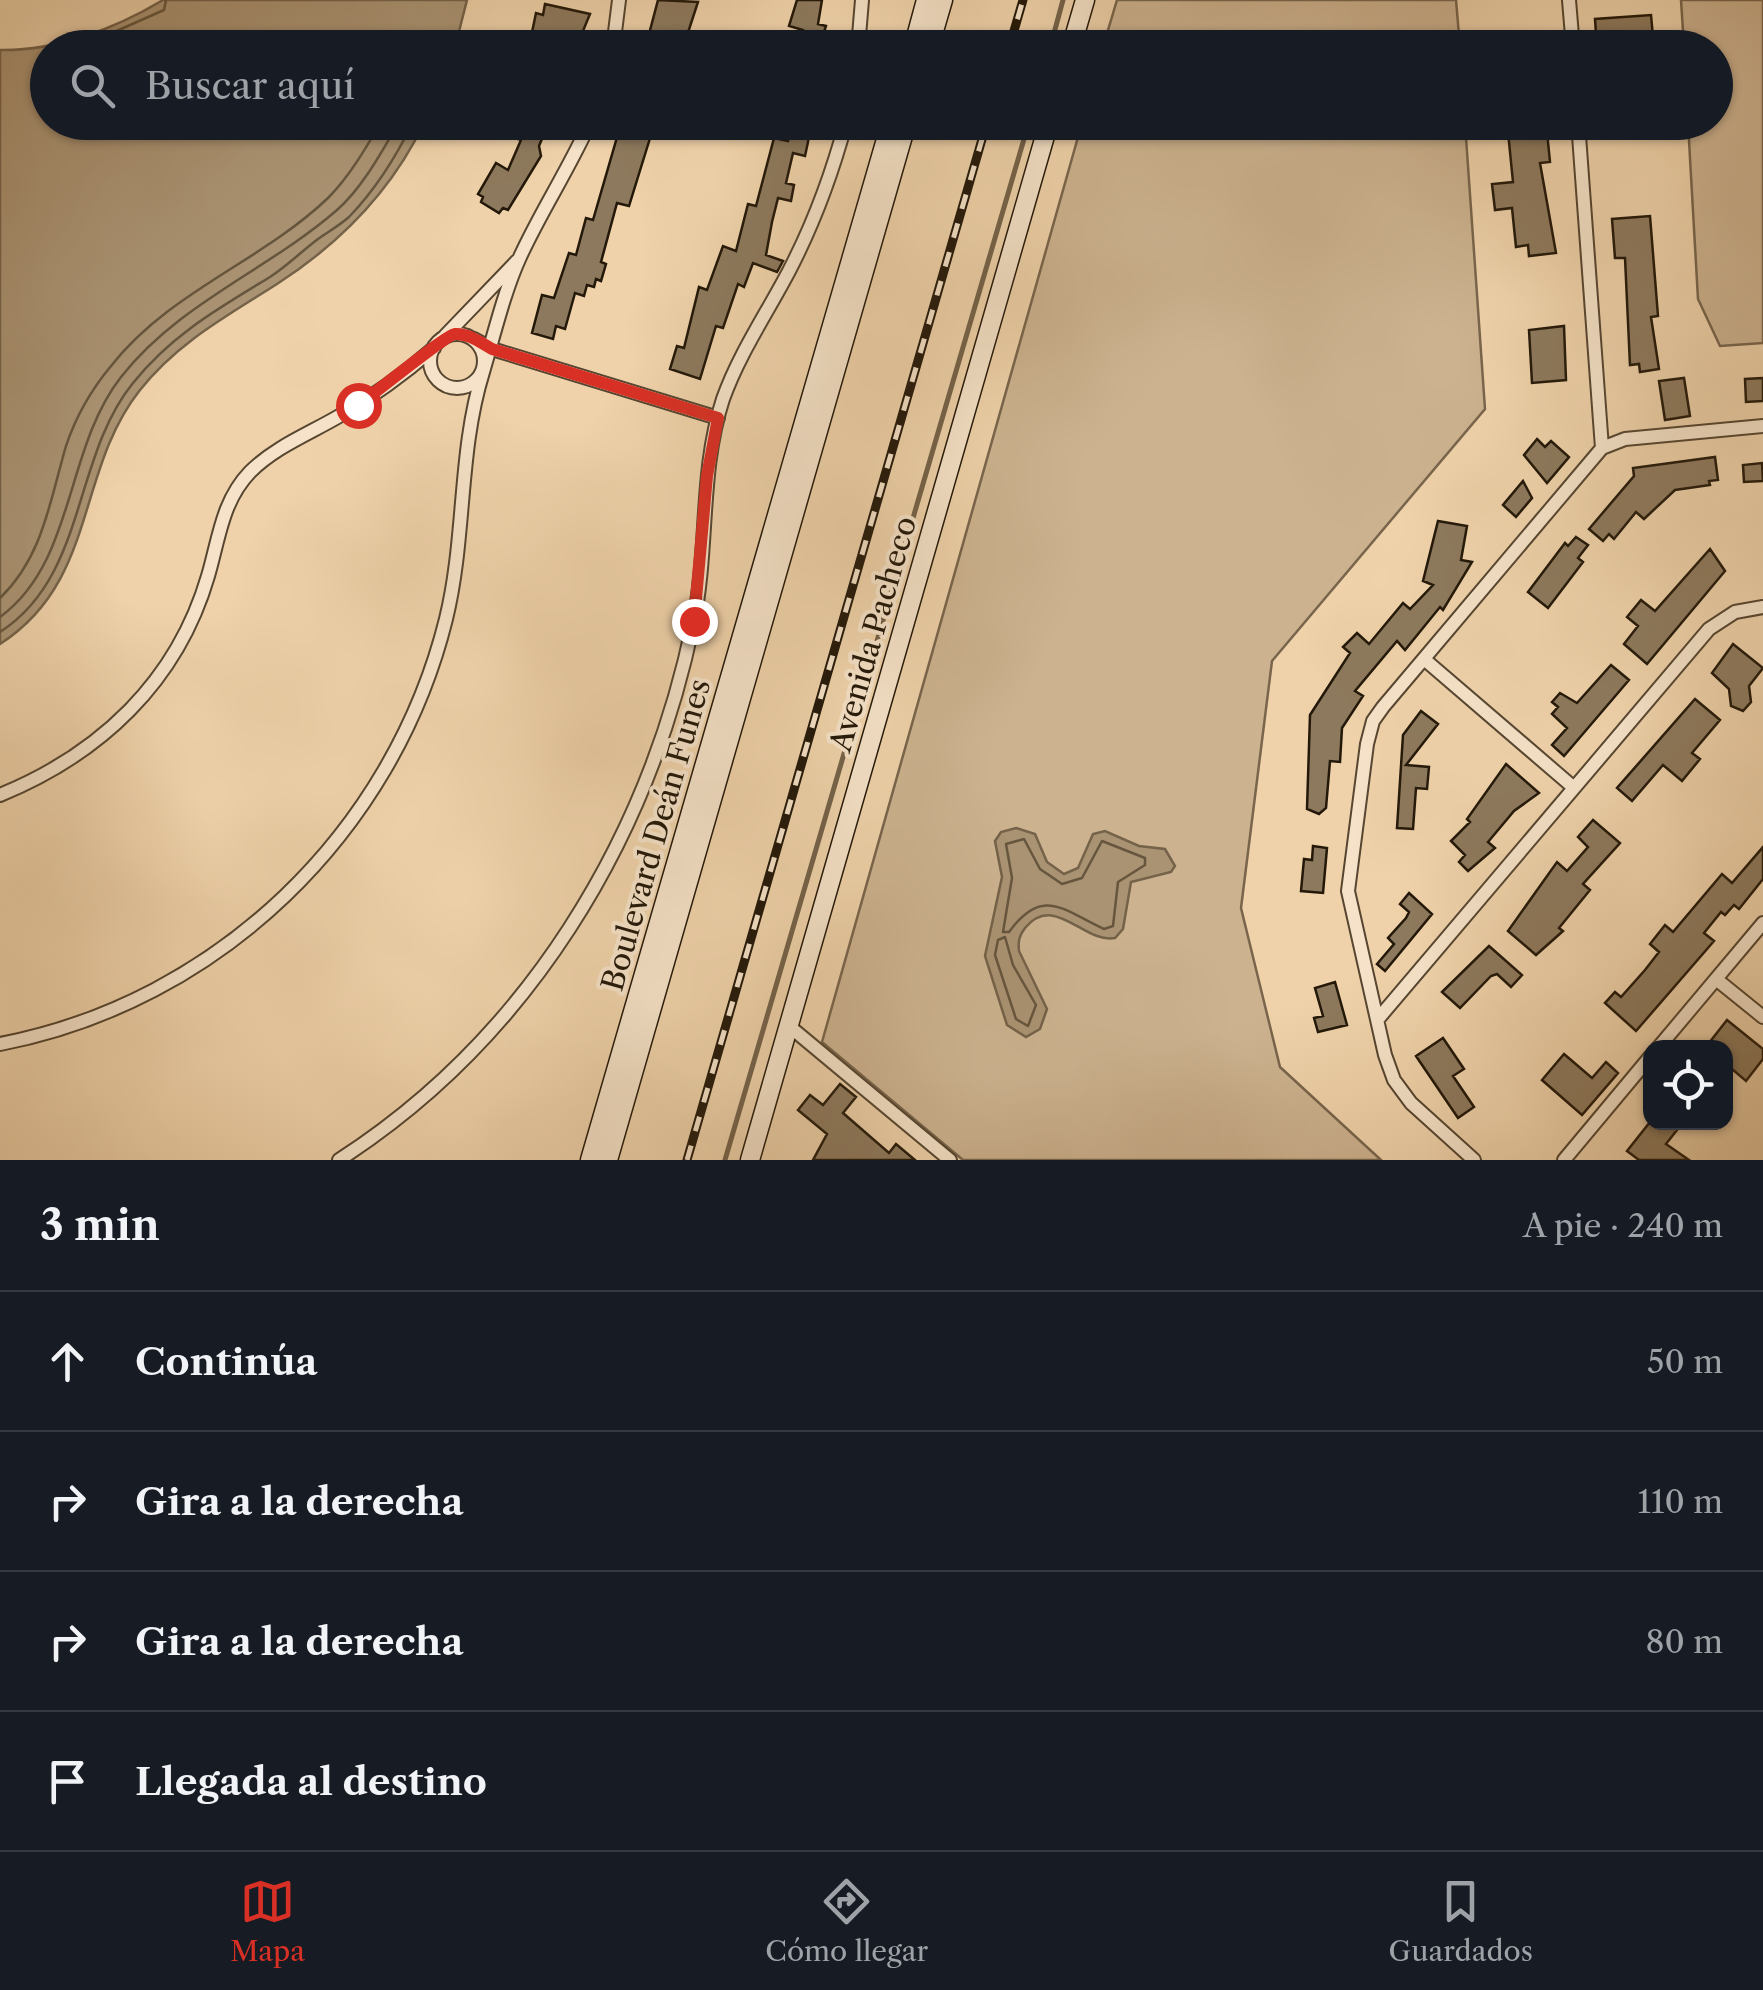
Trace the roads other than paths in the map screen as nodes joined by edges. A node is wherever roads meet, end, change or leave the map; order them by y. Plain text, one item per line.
1 (619, 0) edge
2 (862, 0) edge
3 (926, 0) edge
4 (942, 0) edge
5 (1085, 0) edge
6 (1569, 0) edge
7 (615, 30) edge
8 (860, 30) edge
9 (918, 30) edge
10 (934, 30) edge
11 (1076, 30) edge
12 (1572, 30) edge
13 (581, 140) edge
14 (840, 140) edge
15 (886, 140) edge
16 (902, 140) edge
17 (1045, 140) edge
18 (1579, 140) edge
19 (519, 259) junction
20 (446, 336) junction
21 (474, 339) junction
22 (434, 348) junction
23 (492, 349) junction
24 (483, 369) junction
25 (402, 375) junction
26 (444, 384) junction
27 (718, 418) junction
28 (470, 421) junction
29 (1763, 426) edge
30 (1602, 448) junction
31 (1763, 607) edge
32 (1424, 659) junction
33 (1572, 788) junction
34 (0, 795) edge
35 (1763, 923) edge
36 (1716, 979) junction
37 (1763, 1016) edge
38 (1378, 1019) junction
39 (788, 1026) junction
40 (1665, 1040) edge
41 (0, 1044) edge
42 (1643, 1065) edge
43 (339, 1160) edge
44 (590, 1160) edge
45 (608, 1160) edge
46 (750, 1160) edge
47 (950, 1160) edge
48 (1474, 1160) edge
49 (1564, 1160) edge

1 - 7 street
2 - 8 street
3 - 9 main road
4 - 10 main road
5 - 11 main road
6 - 12 street
13 - 19 street
14 - 27 street
15 - 44 main road, Boulevard Deán Funes
16 - 45 main road, Boulevard Deán Funes
17 - 39 main road, Avenida Pacheco
18 - 30 street
19 - 20 street
19 - 23 street
20 - 21 street
20 - 22 street
21 - 23 street
21 - 24 street
22 - 25 street
22 - 26 street
23 - 24 street
23 - 27 street
24 - 26 street
24 - 28 street
25 - 26 street
25 - 34 street
26 - 28 street
27 - 43 street
28 - 41 street
29 - 30 street
30 - 32 street
31 - 33 street
32 - 33 street
32 - 38 street
33 - 38 street
35 - 36 street
36 - 37 street
36 - 40 street
38 - 48 street
39 - 46 main road, Avenida Pacheco
39 - 47 street
42 - 49 street

